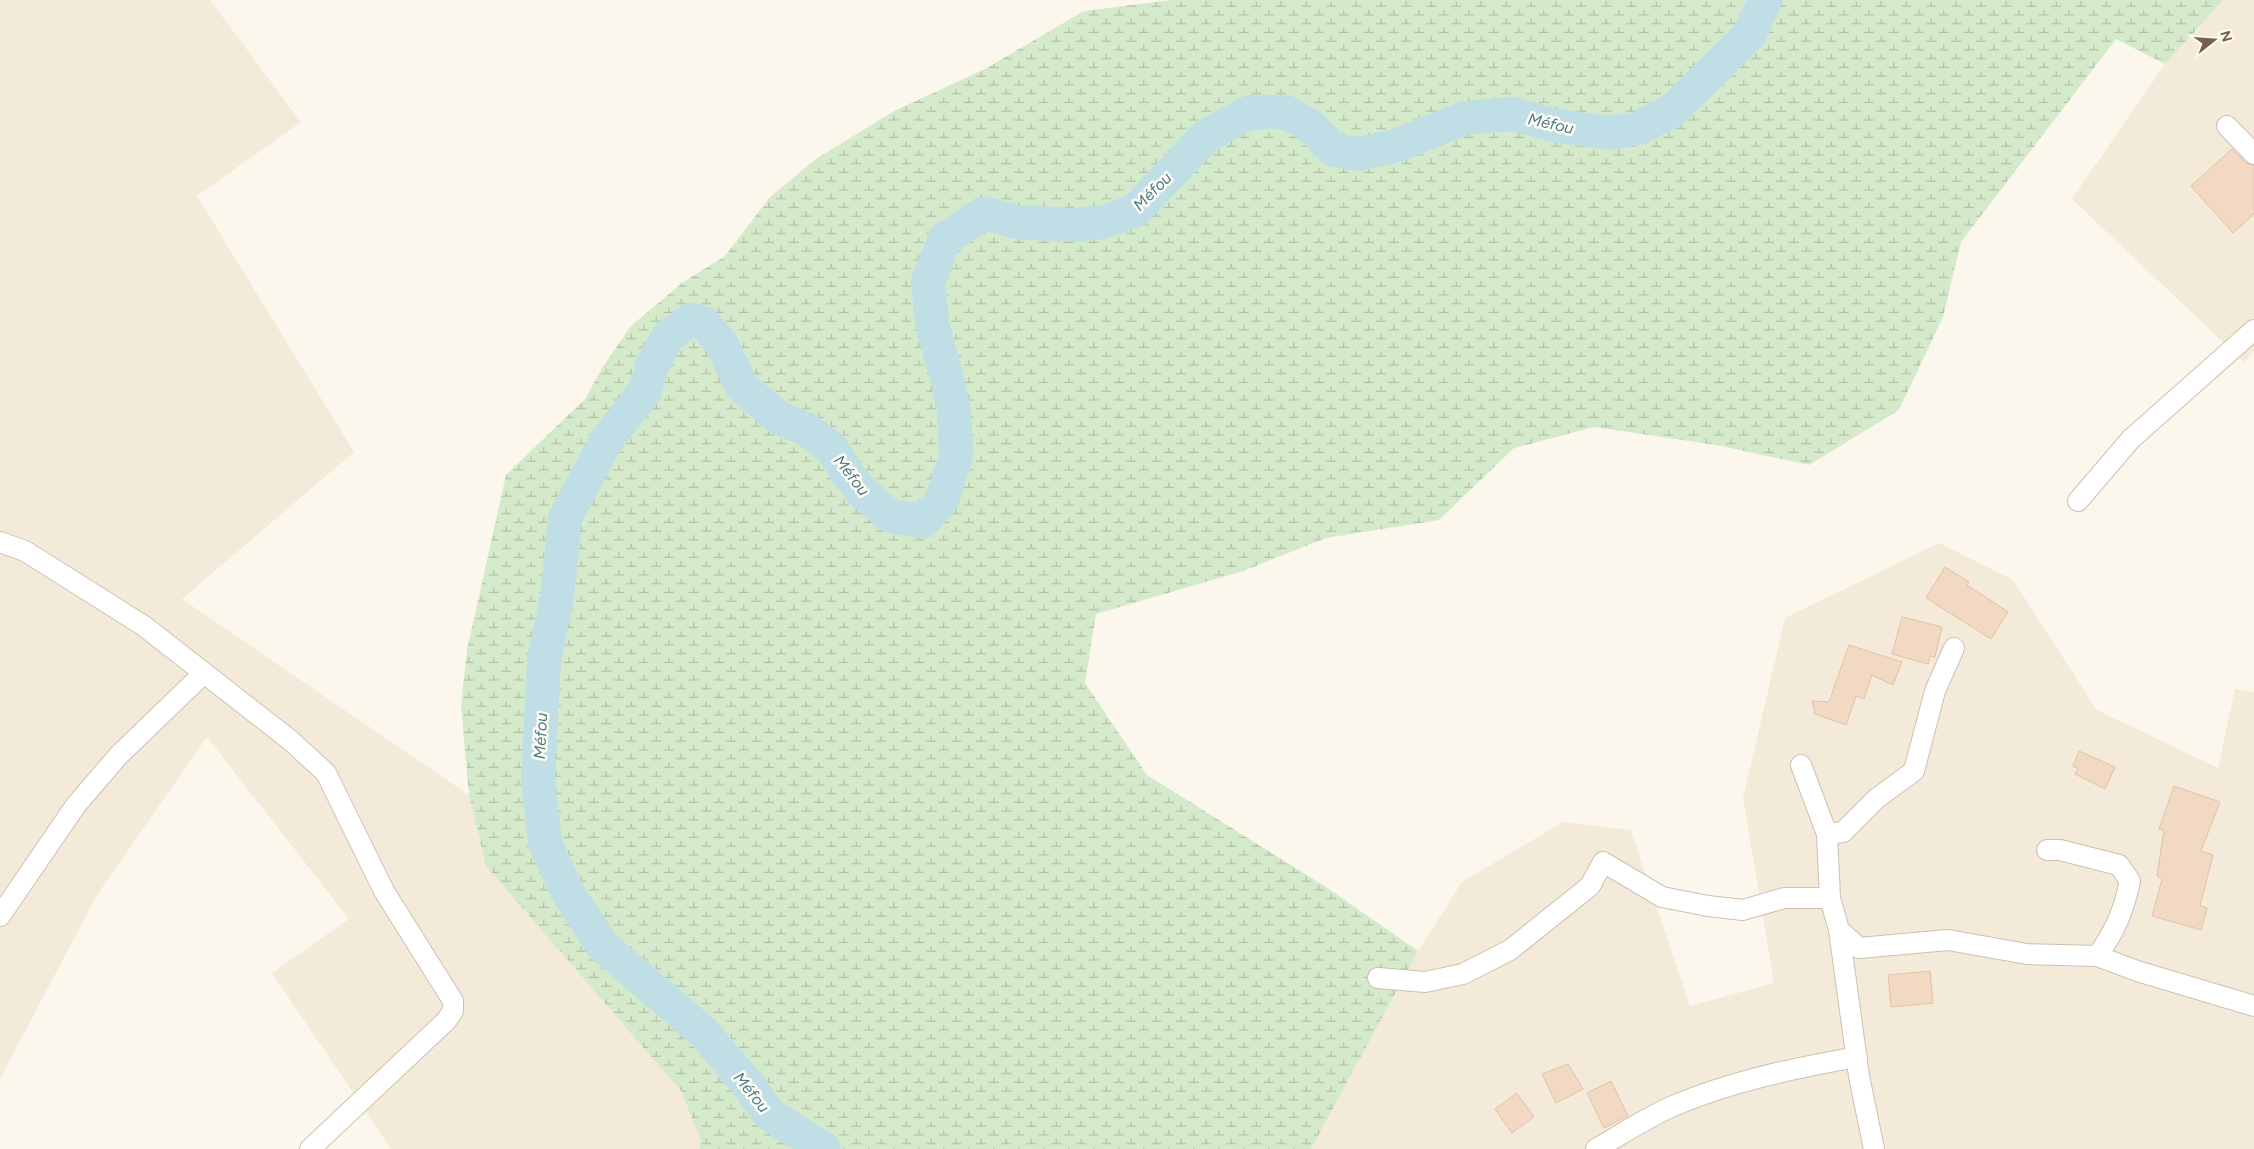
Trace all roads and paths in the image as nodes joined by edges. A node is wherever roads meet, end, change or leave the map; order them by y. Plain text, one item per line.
1 (2227, 126) dead end
2 (2254, 154) edge
3 (2254, 330) edge
4 (2078, 501) dead end
5 (0, 542) edge
6 (1954, 648) dead end
7 (204, 673) junction
8 (1801, 765) dead end
9 (1828, 834) junction
10 (2047, 850) dead end
11 (1830, 898) junction
12 (0, 916) edge
13 (1839, 930) junction
14 (2097, 956) junction
15 (1378, 978) dead end
16 (2254, 1006) edge
17 (1857, 1057) junction
18 (310, 1149) edge
19 (1596, 1149) edge
20 (1874, 1149) edge

1 - 2 street
3 - 4 street
5 - 7 street
6 - 9 street
7 - 12 street
7 - 18 street
8 - 9 street
9 - 11 street
10 - 14 street
11 - 13 street
11 - 15 street
13 - 14 street
13 - 17 street
14 - 16 street
17 - 19 street
17 - 20 street

